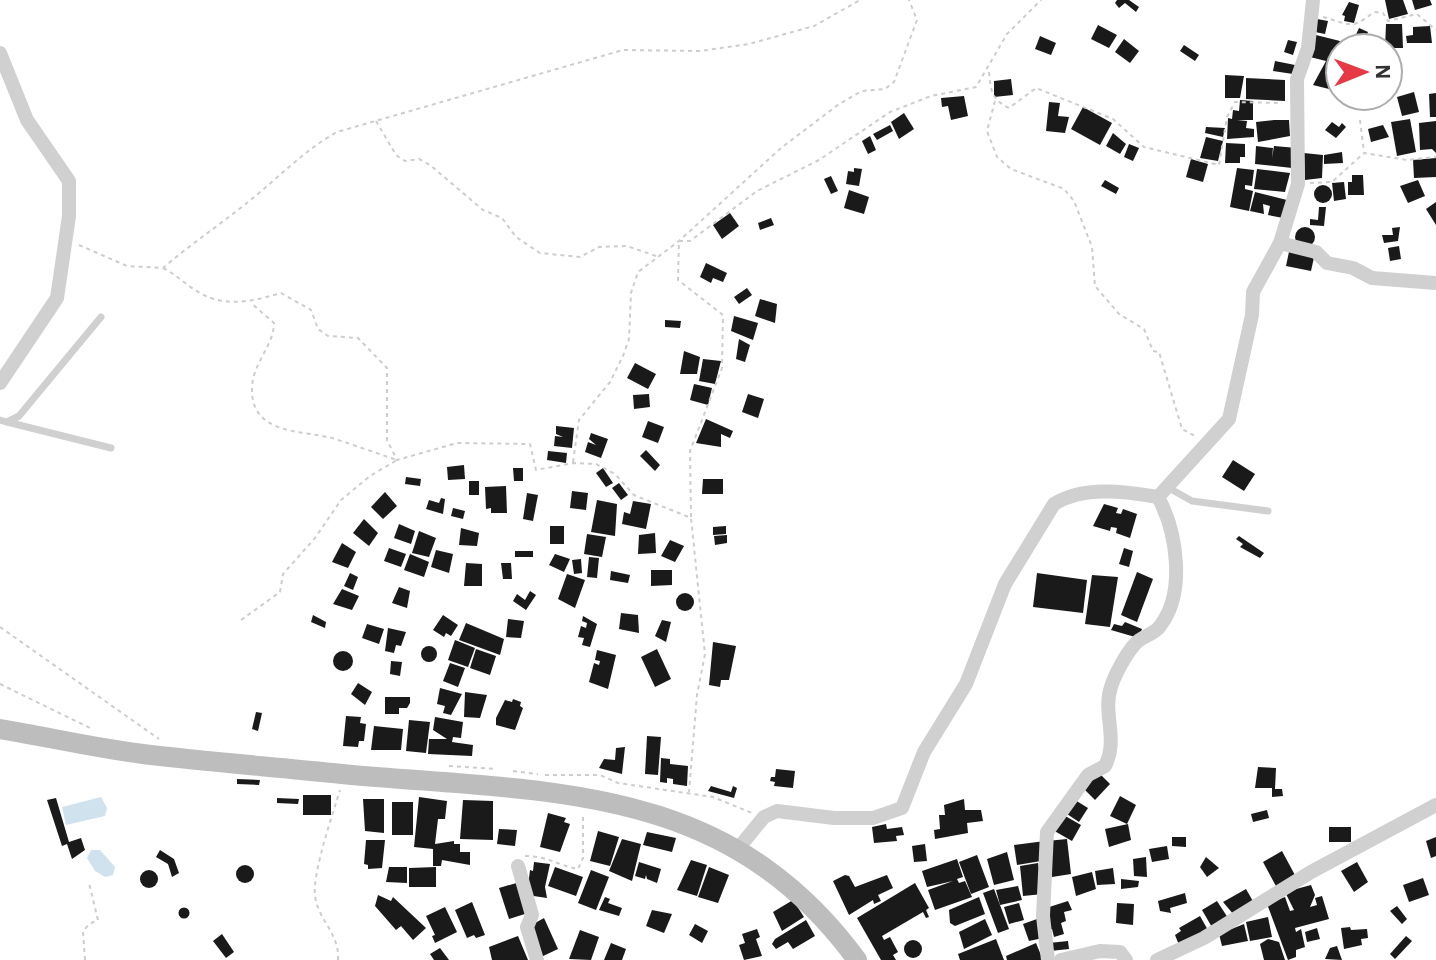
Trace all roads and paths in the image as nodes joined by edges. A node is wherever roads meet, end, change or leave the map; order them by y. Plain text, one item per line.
1 (860, 0) edge
2 (909, 0) edge
3 (1041, 0) edge
4 (1312, 7) edge
5 (1436, 30) edge
6 (0, 53) edge
7 (989, 70) junction
8 (995, 101) junction
9 (1295, 104) junction
10 (376, 120) junction
11 (1360, 120) dead end
12 (1364, 153) junction
13 (1436, 157) edge
14 (1298, 184) junction
15 (67, 240) junction
16 (679, 241) junction
17 (1280, 243) junction
18 (656, 256) junction
19 (163, 268) junction
20 (1436, 283) edge
21 (251, 302) junction
22 (101, 317) dead end
23 (0, 383) edge
24 (4, 421) edge
25 (1208, 444) junction
26 (111, 448) dead end
27 (397, 460) junction
28 (573, 463) junction
29 (1162, 492) junction
30 (1268, 511) dead end
31 (691, 518) junction
32 (241, 620) dead end
33 (0, 627) edge
34 (0, 684) edge
35 (0, 729) edge
36 (93, 730) dead end
37 (161, 741) dead end
38 (441, 765) dead end
39 (345, 774) junction
40 (689, 792) junction
41 (585, 797) junction
42 (1436, 805) edge
43 (764, 817) junction
44 (737, 850) junction
45 (518, 866) joint
46 (89, 883) dead end
47 (85, 960) edge
48 (338, 960) edge
49 (537, 960) edge
50 (857, 960) edge
51 (1048, 960) edge
52 (1061, 960) edge
53 (1126, 960) edge
54 (1157, 960) edge

1 - 10 path
2 - 16 path
3 - 7 path
4 - 5 path
4 - 9 street
6 - 15 street
7 - 8 path
7 - 16 path
8 - 9 path
8 - 25 path
9 - 14 street
10 - 18 path
10 - 19 path
11 - 12 path
12 - 13 path
12 - 14 path
14 - 17 street
15 - 19 path
15 - 23 street
16 - 18 path
16 - 31 path
17 - 20 street
17 - 25 street
18 - 28 path
19 - 21 path
21 - 27 path
21 - 27 path
22 - 24 lane
24 - 26 lane
25 - 29 street
27 - 28 path
27 - 32 path
28 - 31 path
29 - 30 lane
29 - 43 street
29 - 51 street
31 - 40 path
33 - 37 path
34 - 36 path
35 - 39 main road
38 - 40 path
39 - 41 main road
39 - 48 path
40 - 43 path
41 - 44 main road
41 - 45 path
42 - 54 street
43 - 44 street
44 - 50 main road
45 - 49 street
46 - 47 path
52 - 53 street

